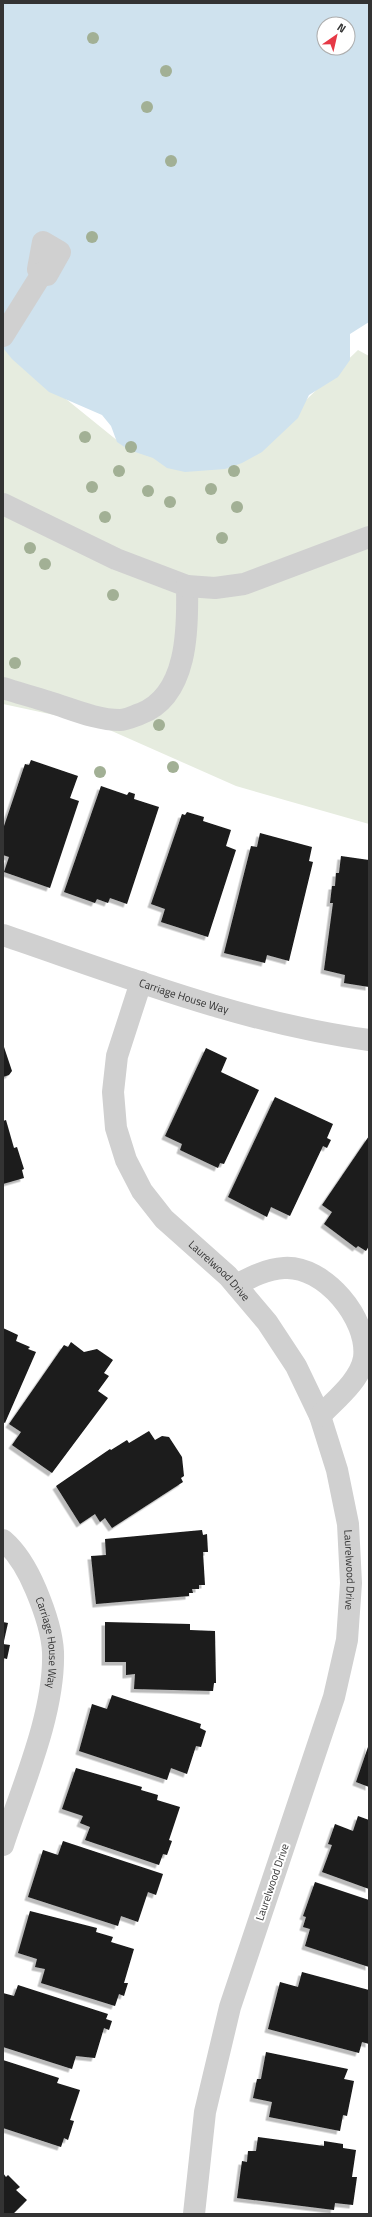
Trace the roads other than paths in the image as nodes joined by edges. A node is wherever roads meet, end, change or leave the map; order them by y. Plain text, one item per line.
1 (43, 272) dead end
2 (3, 336) edge
3 (3, 504) edge
4 (369, 537) edge
5 (188, 586) junction
6 (3, 688) edge
7 (3, 935) edge
8 (141, 982) junction
9 (369, 1040) edge
10 (236, 1285) junction
11 (320, 1416) junction
12 (3, 1540) edge
13 (3, 1846) edge
14 (194, 2214) edge

1 - 2 street
3 - 5 street
4 - 5 street
5 - 6 street
7 - 8 street, Carriage House Way
8 - 9 street, Carriage House Way
8 - 10 street, Laurelwood Drive
10 - 11 street, Laurelwood Drive
10 - 11 street
11 - 14 street, Laurelwood Drive
12 - 13 street, Carriage House Way

